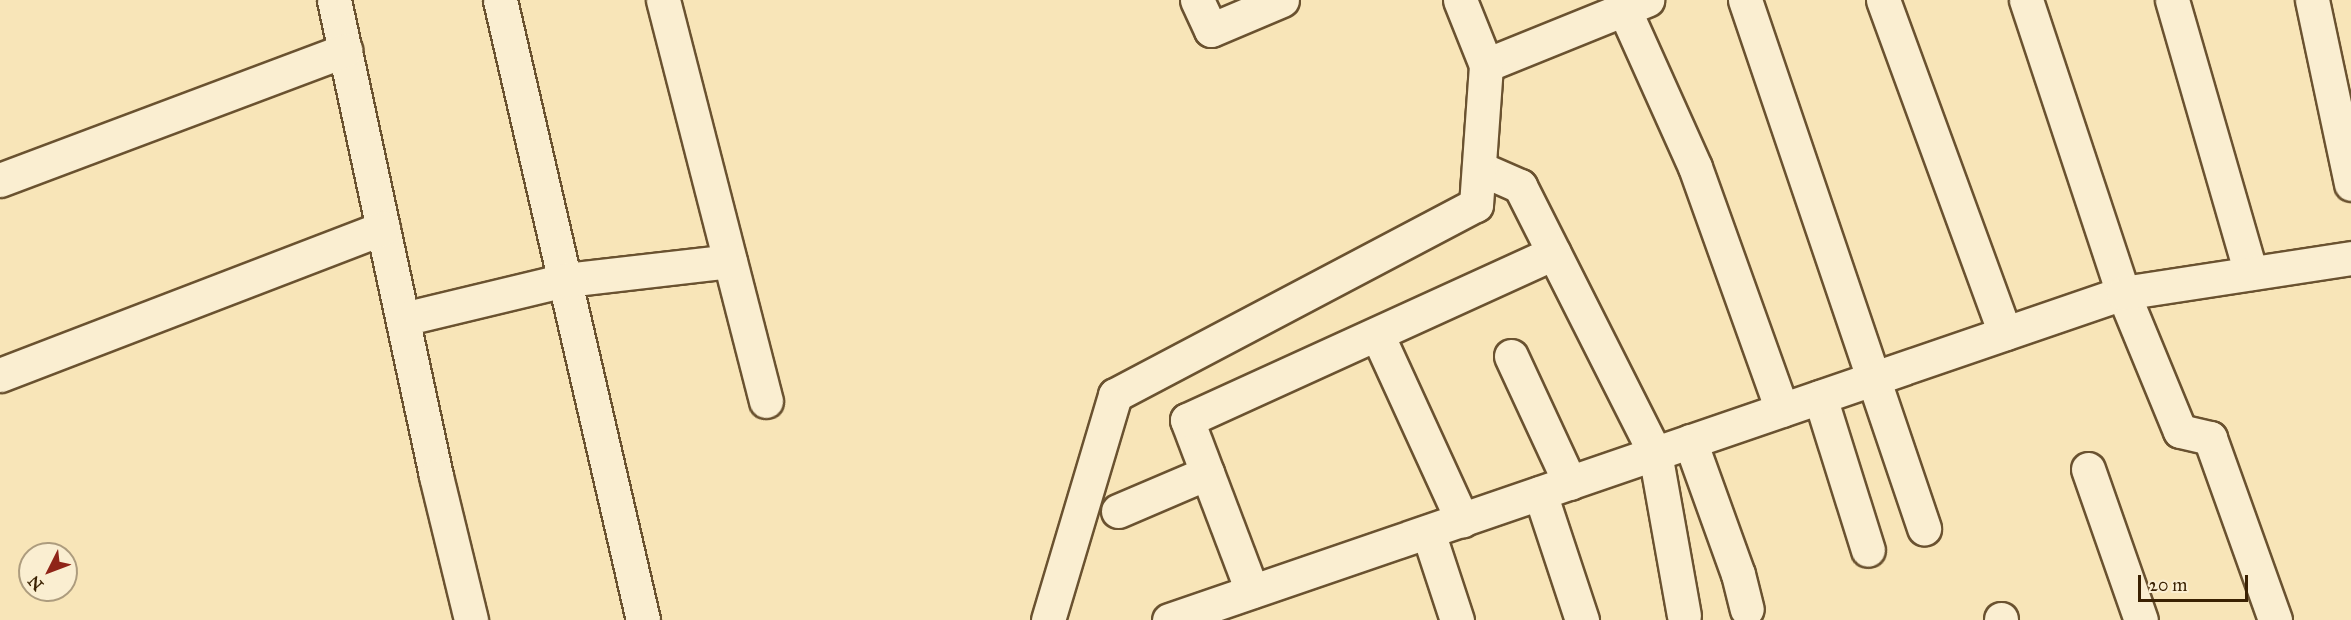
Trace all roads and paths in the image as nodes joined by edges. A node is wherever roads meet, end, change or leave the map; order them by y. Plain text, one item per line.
1 (334, 0) edge
2 (500, 0) edge
3 (663, 0) edge
4 (1197, 0) edge
5 (1282, 0) edge
6 (1460, 0) edge
7 (1745, 0) edge
8 (1883, 0) edge
9 (2172, 0) edge
10 (2312, 0) edge
11 (2035, 2) edge
12 (1635, 5) edge
13 (345, 50) junction
14 (1486, 65) junction
15 (1479, 168) junction
16 (0, 180) edge
17 (2351, 184) edge
18 (383, 228) junction
19 (1554, 254) junction
20 (2351, 258) edge
21 (730, 261) junction
22 (2251, 273) junction
23 (566, 280) junction
24 (2123, 293) junction
25 (403, 319) junction
26 (2005, 333) junction
27 (1377, 334) junction
28 (1511, 356) dead end
29 (0, 375) edge
30 (1874, 378) junction
31 (1820, 397) junction
32 (766, 400) dead end
33 (1782, 410) junction
34 (1690, 441) junction
35 (1655, 453) junction
36 (2088, 469) dead end
37 (1207, 473) junction
38 (1570, 483) junction
39 (1540, 493) junction
40 (1118, 511) dead end
41 (1462, 520) junction
42 (1924, 528) dead end
43 (1428, 532) junction
44 (1868, 550) dead end
45 (1252, 591) junction
46 (1747, 609) dead end
47 (1684, 615) dead end
48 (471, 620) edge
49 (644, 620) edge
50 (1048, 620) edge
51 (1169, 620) edge
52 (1457, 620) edge
53 (1582, 620) edge
54 (2141, 620) edge
55 (2275, 620) edge

1 - 13 street
2 - 23 street
3 - 21 street
4 - 5 street
6 - 14 street
7 - 30 street
8 - 26 street
9 - 22 street
10 - 17 street
11 - 24 street
12 - 14 street
12 - 33 street
13 - 16 street
13 - 18 street
14 - 15 street
15 - 19 street
15 - 50 street
18 - 25 street
18 - 29 street
19 - 27 street
19 - 35 street
20 - 22 street
21 - 23 street
21 - 32 street
22 - 24 street
23 - 25 street
23 - 49 street
24 - 26 street
24 - 55 street
25 - 48 street
26 - 30 street
27 - 37 street
27 - 41 street
28 - 38 street
30 - 31 street
30 - 42 street
31 - 33 street
31 - 44 street
33 - 34 street
34 - 35 street
34 - 46 street
35 - 38 street
35 - 47 street
36 - 54 street
37 - 40 street
37 - 45 street
38 - 39 street
39 - 41 street
39 - 53 street
41 - 43 street
43 - 45 street
43 - 52 street
45 - 51 street

